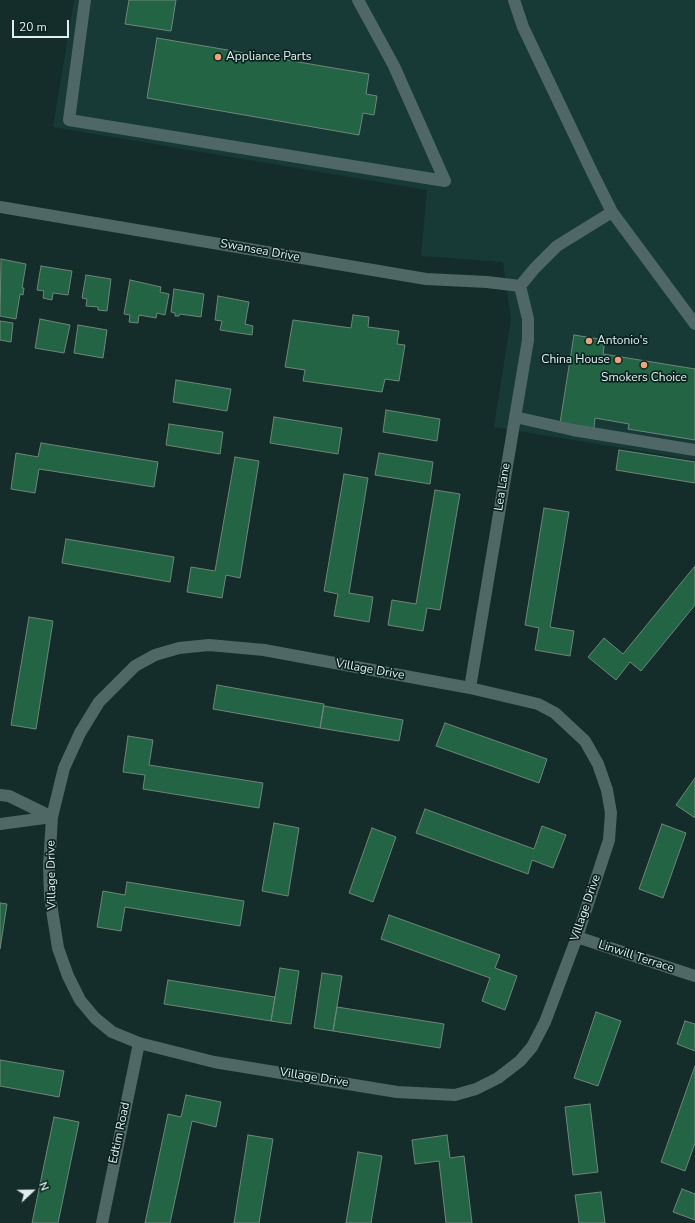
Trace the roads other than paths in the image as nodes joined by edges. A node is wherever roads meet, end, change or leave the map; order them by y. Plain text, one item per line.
1 (85, 0) edge
2 (358, 0) edge
3 (514, 0) edge
4 (0, 207) edge
5 (612, 212) junction
6 (520, 286) junction
7 (695, 324) edge
8 (515, 417) junction
9 (695, 450) edge
10 (470, 688) junction
11 (0, 795) edge
12 (52, 817) junction
13 (0, 824) edge
14 (576, 938) junction
15 (695, 976) edge
16 (139, 1043) junction
17 (102, 1223) edge

1 - 2 street
3 - 5 street
4 - 6 street, Swansea Drive
5 - 6 street
5 - 7 street
6 - 8 street, Lea Lane
8 - 9 street
8 - 10 street, Lea Lane
10 - 12 street, Village Drive
10 - 14 street, Village Drive
11 - 12 street
12 - 13 street
12 - 16 street, Village Drive
14 - 15 street, Linwill Terrace
14 - 16 street, Village Drive
16 - 17 street, Edtim Road

